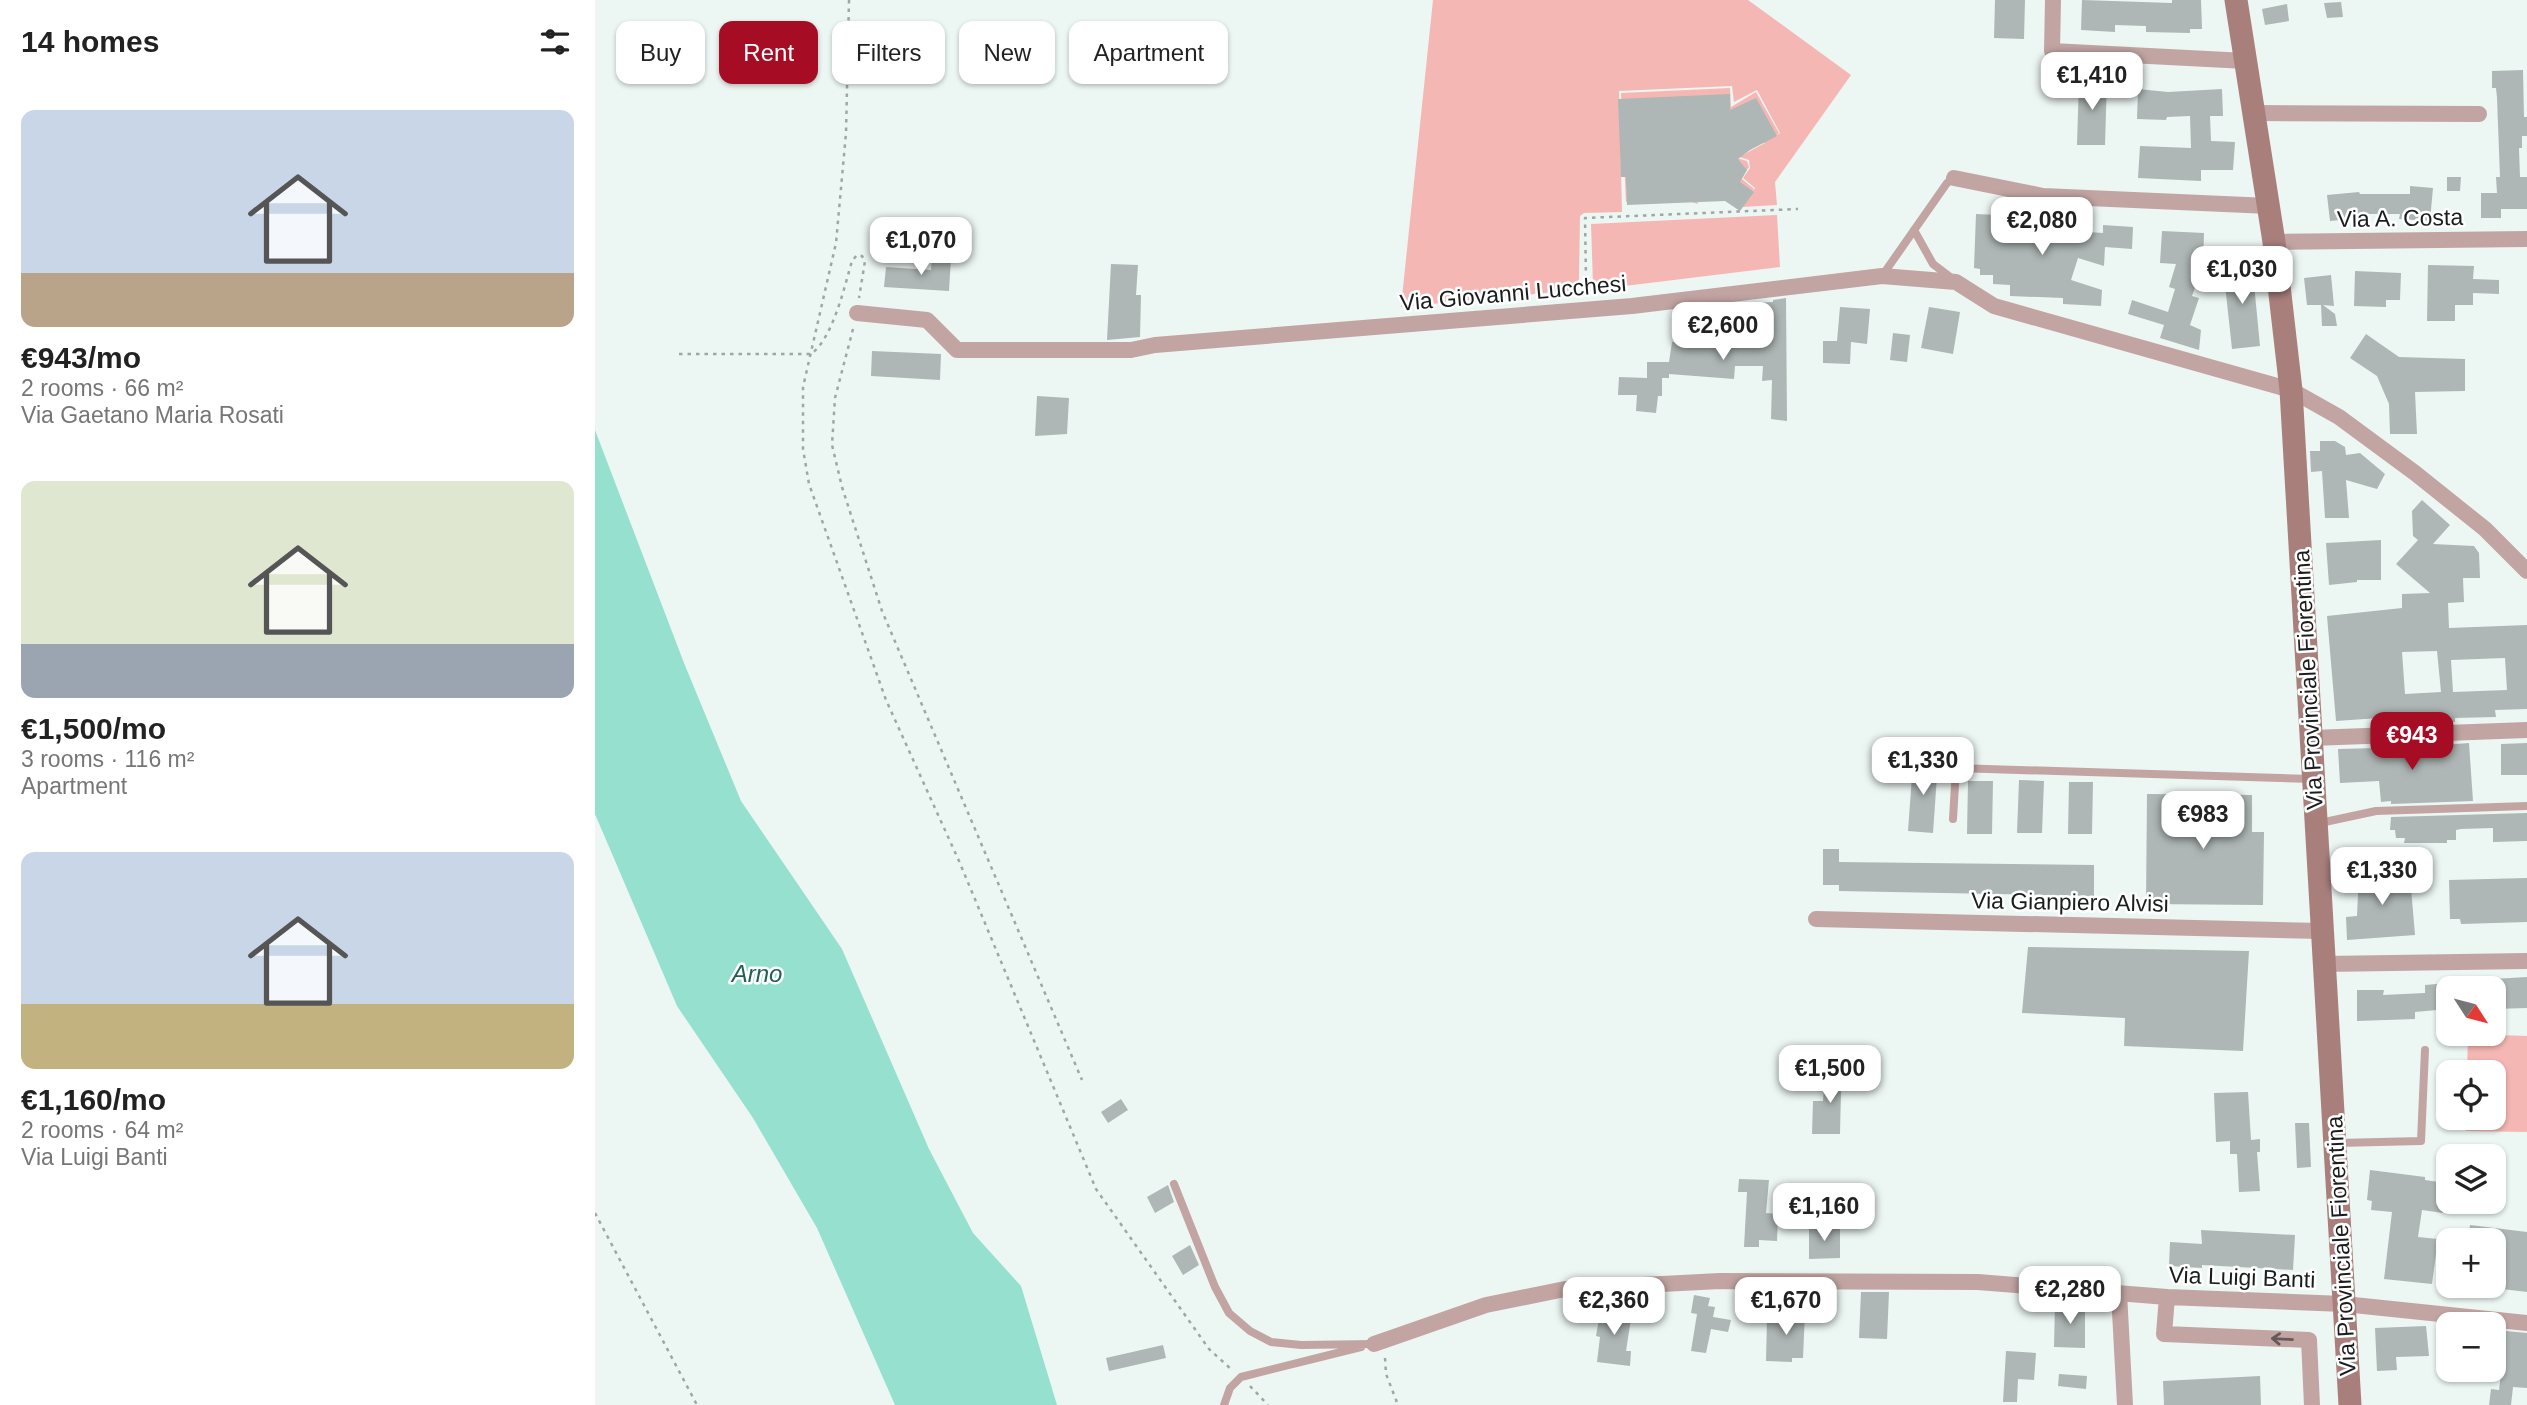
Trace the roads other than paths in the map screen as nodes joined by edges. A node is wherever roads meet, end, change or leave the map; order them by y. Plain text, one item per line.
1 (2053, 0) edge
2 (2236, 0) edge
3 (2246, 61) junction
4 (2255, 113) junction
5 (2479, 114) dead end
6 (1954, 178) joint
7 (2269, 206) junction
8 (1913, 230) junction
9 (2527, 239) edge
10 (2274, 242) junction
11 (1882, 275) junction
12 (1956, 282) junction
13 (857, 313) road end
14 (2291, 390) junction
15 (2527, 571) edge
16 (2527, 730) edge
17 (2312, 738) junction
18 (2314, 779) junction
19 (2527, 806) edge
20 (1953, 819) dead end
21 (2317, 824) junction
22 (1816, 919) dead end
23 (2322, 931) junction
24 (2527, 961) edge
25 (2324, 964) junction
26 (2425, 1050) dead end
27 (2335, 1143) junction
28 (1174, 1184) dead end
29 (2119, 1293) junction
30 (2167, 1297) junction
31 (2344, 1304) junction
32 (2527, 1323) edge
33 (1374, 1344) junction
34 (1224, 1405) edge
35 (2125, 1405) edge
36 (2312, 1405) edge
37 (2350, 1405) edge

1 - 3 street
2 - 3 main road, Via Provinciale Fiorentina
3 - 4 main road, Via Provinciale Fiorentina
4 - 5 street
4 - 7 main road, Via Provinciale Fiorentina
6 - 7 street
6 - 8 lane
7 - 10 main road, Via Provinciale Fiorentina
8 - 11 lane
8 - 12 lane
9 - 10 street, Via A. Costa
10 - 14 main road, Via Provinciale Fiorentina
11 - 12 street, Via Giovanni Lucchesi
11 - 13 street, Via Giovanni Lucchesi
12 - 14 street, Via Giovanni Lucchesi
14 - 15 street, Via Giovanni Lucchesi
14 - 17 main road, Via Provinciale Fiorentina
16 - 17 street
17 - 18 main road, Via Provinciale Fiorentina
18 - 20 lane
18 - 21 main road, Via Provinciale Fiorentina
19 - 21 lane
21 - 23 main road, Via Provinciale Fiorentina
22 - 23 street, Via Gianpiero Alvisi
23 - 25 main road, Via Provinciale Fiorentina
24 - 25 street
25 - 27 main road, Via Provinciale Fiorentina
26 - 27 lane
27 - 31 main road, Via Provinciale Fiorentina
28 - 33 lane
29 - 30 street, Via Luigi Banti
29 - 33 street, Via Luigi Banti
29 - 35 street
30 - 31 street, Via Luigi Banti
36 -> 30 street
31 - 32 street, Via Luigi Banti
31 - 37 main road, Via Provinciale Fiorentina
33 - 34 lane

